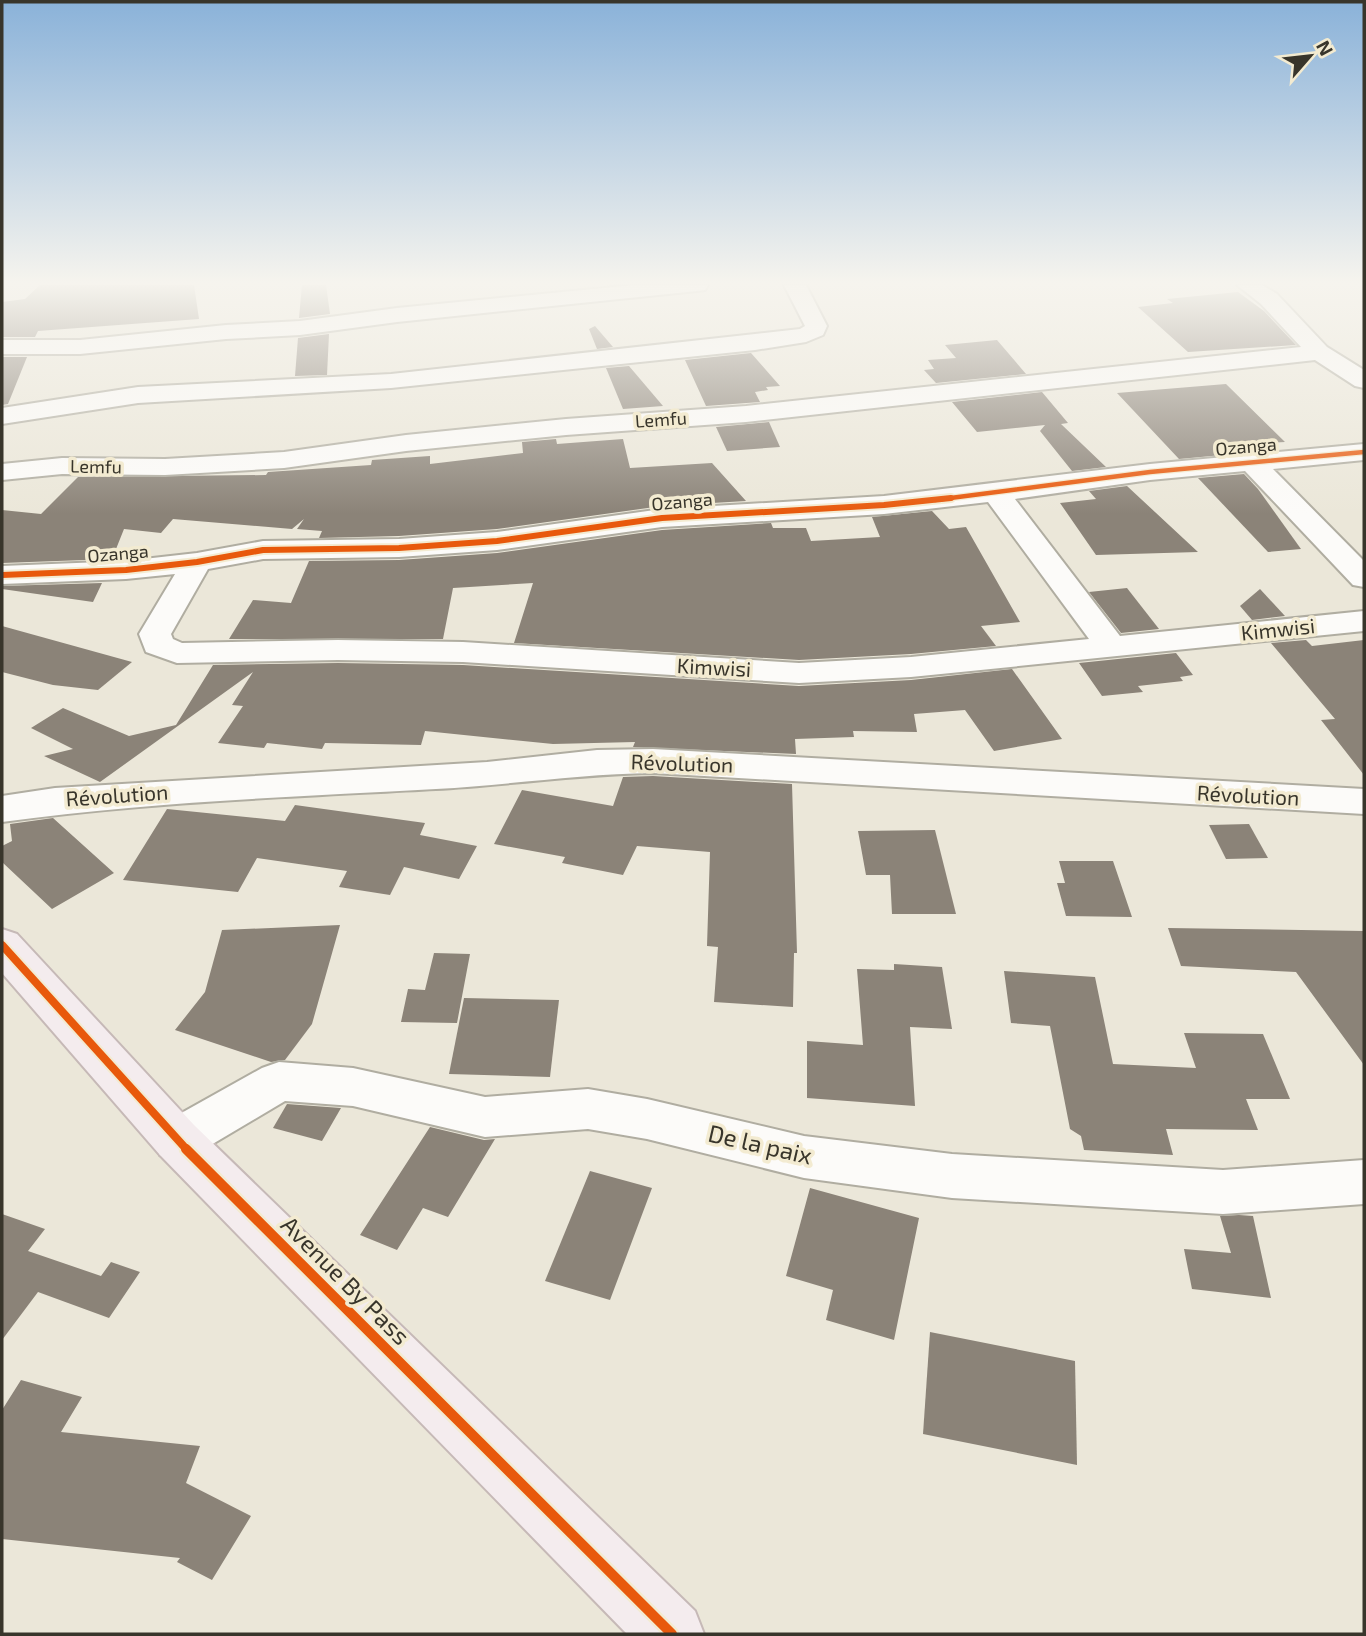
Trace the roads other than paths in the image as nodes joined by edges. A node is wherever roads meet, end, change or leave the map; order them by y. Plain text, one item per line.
1 (579, 361) edge
2 (1233, 361) edge
3 (1334, 361) edge
4 (1364, 381) edge
5 (2, 416) edge
6 (1364, 452) edge
7 (1251, 462) junction
8 (2, 472) edge
9 (996, 493) junction
10 (197, 562) junction
11 (2, 575) edge
12 (1364, 578) edge
13 (1364, 621) edge
14 (1112, 648) junction
15 (1364, 802) edge
16 (2, 809) edge
17 (2, 945) edge
18 (177, 1140) junction
19 (1364, 1182) edge
20 (672, 1634) edge

1 - 5 street
2 - 8 street, Lemfu
3 - 4 street
6 - 7 street, Ozanga
7 - 9 street, Ozanga
7 - 12 street
9 - 10 street, Ozanga
9 - 14 street
10 - 11 street, Ozanga
10 - 14 street, Kimwisi
13 - 14 street, Kimwisi
15 - 16 street, Révolution
17 - 18 highway, Avenue By Pass
18 - 19 street, De la paix
18 - 20 highway, Avenue By Pass

